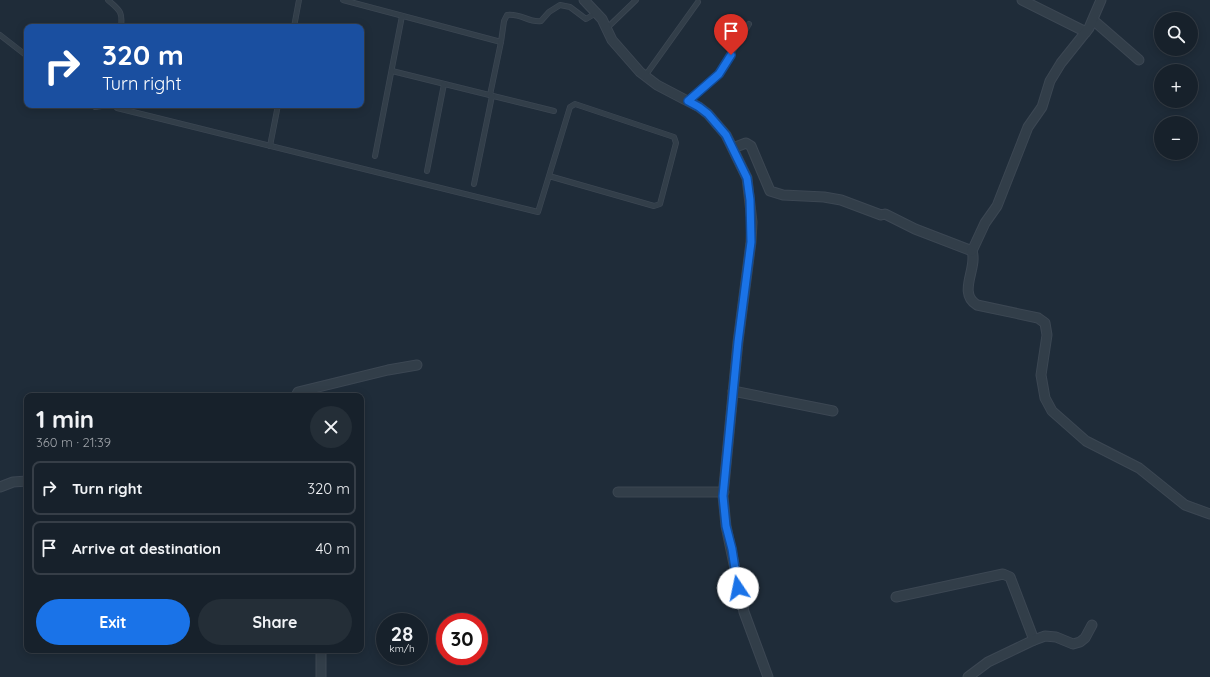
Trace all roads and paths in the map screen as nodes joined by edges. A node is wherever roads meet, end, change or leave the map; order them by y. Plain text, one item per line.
1 (108, 0) edge
2 (299, 0) edge
3 (343, 0) edge
4 (584, 0) edge
5 (636, 0) edge
6 (1022, 0) edge
7 (1101, 0) edge
8 (698, 2) dead end
9 (596, 13) junction
10 (402, 16) junction
11 (1093, 20) junction
12 (121, 24) edge
13 (295, 24) edge
14 (749, 24) dead end
15 (606, 30) junction
16 (1086, 32) junction
17 (0, 36) edge
18 (501, 42) junction
19 (24, 54) edge
20 (1139, 60) dead end
21 (392, 71) junction
22 (645, 76) junction
23 (444, 84) junction
24 (491, 96) junction
25 (688, 101) junction
26 (117, 108) edge
27 (277, 108) edge
28 (554, 111) dead end
29 (270, 146) junction
30 (733, 148) junction
31 (375, 156) dead end
32 (427, 171) dead end
33 (549, 176) junction
34 (474, 184) dead end
35 (972, 251) junction
36 (417, 365) dead end
37 (733, 391) junction
38 (298, 393) edge
39 (833, 411) dead end
40 (24, 481) edge
41 (0, 487) edge
42 (618, 492) dead end
43 (724, 492) junction
44 (1210, 514) edge
45 (896, 597) dead end
46 (1092, 625) dead end
47 (1034, 640) junction
48 (321, 653) edge
49 (321, 677) edge
50 (768, 677) edge
51 (968, 677) edge

1 - 12 lane
2 - 13 lane
3 - 10 lane
4 - 9 street
5 - 15 lane
6 - 16 street
7 - 11 street
8 - 22 lane
9 - 15 street
9 - 18 lane
10 - 18 lane
10 - 21 lane
11 - 16 street
11 - 20 street
14 - 25 lane
15 - 22 street
16 - 35 street
17 - 19 lane
18 - 24 lane
21 - 23 lane
21 - 31 lane
22 - 25 street
23 - 24 lane
23 - 32 lane
24 - 28 lane
24 - 34 lane
25 - 30 street
26 - 29 lane
27 - 29 lane
29 - 33 lane
30 - 35 street
30 - 37 street
33 - 33 lane
35 - 44 street
36 - 38 street
37 - 39 street
37 - 43 street
40 - 41 street
42 - 43 street
43 - 50 street
45 - 47 street
46 - 47 street
47 - 51 street
48 - 49 street

